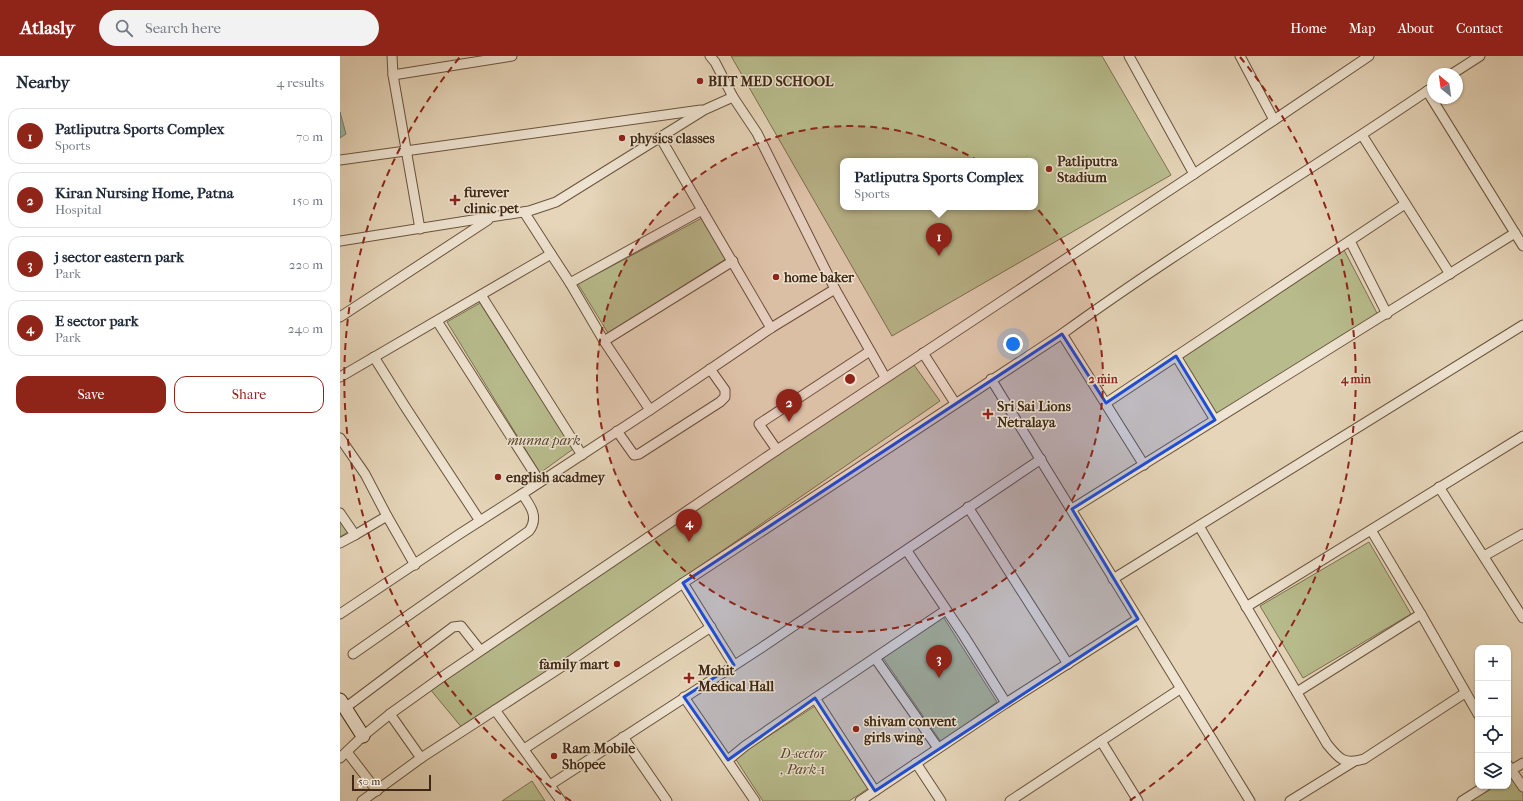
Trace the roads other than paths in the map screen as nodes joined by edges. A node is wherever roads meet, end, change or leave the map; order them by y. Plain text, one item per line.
1 (392, 56) edge
2 (512, 56) edge
3 (710, 56) edge
4 (1129, 56) edge
5 (1240, 56) edge
6 (1369, 56) edge
7 (1480, 56) edge
8 (1461, 68) edge
9 (393, 75) junction
10 (1427, 91) edge
11 (733, 97) junction
12 (1439, 104) edge
13 (704, 110) junction
14 (1274, 120) junction
15 (1362, 135) junction
16 (660, 137) junction
17 (406, 150) junction
18 (340, 160) edge
19 (1194, 174) junction
20 (1405, 204) junction
21 (702, 210) junction
22 (524, 212) junction
23 (491, 218) junction
24 (420, 229) junction
25 (1515, 233) junction
26 (340, 241) edge
27 (1350, 241) junction
28 (1523, 246) edge
29 (551, 254) junction
30 (733, 261) junction
31 (1450, 274) junction
32 (570, 283) junction
33 (834, 289) junction
34 (481, 295) junction
35 (1387, 314) junction
36 (340, 317) edge
37 (437, 321) junction
38 (1523, 325) edge
39 (771, 328) junction
40 (1062, 334) junction
41 (604, 341) junction
42 (870, 351) junction
43 (923, 353) junction
44 (1176, 356) junction
45 (374, 357) junction
46 (710, 369) junction
47 (340, 377) edge
48 (885, 378) junction
49 (991, 379) junction
50 (954, 403) junction
51 (1106, 403) junction
52 (650, 410) junction
53 (1215, 420) junction
54 (618, 431) junction
55 (1523, 436) edge
56 (340, 438) edge
57 (777, 450) junction
58 (582, 454) junction
59 (1042, 459) junction
60 (1144, 464) junction
61 (540, 482) junction
62 (1439, 487) junction
63 (522, 494) junction
64 (968, 508) junction
65 (1072, 509) junction
66 (340, 513) edge
67 (387, 516) junction
68 (480, 521) junction
69 (1199, 526) junction
70 (1371, 530) junction
71 (1523, 534) edge
72 (355, 535) junction
73 (340, 543) edge
74 (907, 550) junction
75 (1484, 556) junction
76 (415, 564) junction
77 (1113, 580) junction
78 (683, 583) junction
79 (1246, 607) junction
80 (946, 610) junction
81 (1522, 613) edge
82 (340, 614) edge
83 (1422, 614) junction
84 (1138, 619) junction
85 (711, 627) junction
86 (480, 650) junction
87 (353, 654) dead end
88 (875, 658) junction
89 (1068, 664) junction
90 (734, 665) junction
91 (1180, 689) junction
92 (1297, 692) junction
93 (1465, 693) junction
94 (684, 697) junction
95 (815, 698) junction
96 (343, 704) edge
97 (1006, 704) junction
98 (1475, 709) edge
99 (495, 710) junction
100 (390, 714) junction
101 (363, 736) junction
102 (623, 737) junction
103 (1101, 741) junction
104 (938, 748) junction
105 (524, 749) junction
106 (344, 755) edge
107 (421, 758) junction
108 (728, 760) junction
109 (1353, 762) junction
110 (916, 763) junction
111 (1523, 763) edge
112 (1511, 768) edge
113 (1511, 772) edge
114 (550, 785) junction
115 (1523, 787) edge
116 (1481, 789) edge
117 (377, 791) junction
118 (875, 791) junction
119 (362, 801) edge
120 (561, 801) edge
121 (667, 801) edge
122 (755, 801) edge
123 (860, 801) edge
124 (941, 801) edge
125 (1010, 801) edge
126 (1138, 801) edge
127 (1250, 801) edge
128 (1290, 801) edge
129 (1462, 801) edge

1 - 9 street
2 - 9 street
3 - 11 street
4 - 19 street
5 - 14 street
6 - 14 street
7 - 8 street
9 - 17 street
10 - 15 street
11 - 13 street
11 - 33 street
12 - 25 street
13 - 16 street
13 - 17 street
14 - 19 street
15 - 20 street
15 - 40 street
16 - 21 street
16 - 22 street
17 - 18 street
17 - 24 street
19 - 43 street
20 - 27 street
20 - 31 street
21 - 30 street
21 - 32 street
22 - 23 street
22 - 29 street
23 - 24 street
23 - 36 street
24 - 26 street
25 - 28 street
25 - 31 street
27 - 35 street
27 - 44 street
29 - 32 street
29 - 34 street
30 - 39 street
30 - 41 street
31 - 35 street
32 - 41 street
33 - 39 street
33 - 42 street
34 - 37 street
34 - 58 street
35 - 53 street
37 - 45 street
37 - 61 street
38 - 69 street
39 - 46 street
40 - 49 street
40 - 51 street
41 - 52 street
42 - 48 street
42 - 57 street
43 - 48 street
43 - 50 street
44 - 51 street
44 - 53 street
45 - 47 street
45 - 68 street
46 - 52 street
46 - 54 street
48 - 57 street
49 - 50 street
49 - 59 street
50 - 78 street
51 - 60 street
52 - 54 street
53 - 60 street
54 - 58 street
55 - 62 street
56 - 67 street
57 - 86 street
58 - 61 street
59 - 64 street
59 - 65 street
60 - 65 street
61 - 63 street
62 - 70 street
62 - 75 street
63 - 68 street
63 - 87 street
64 - 74 street
64 - 89 street
65 - 77 street
66 - 72 street
67 - 72 street
67 - 76 street
68 - 76 street
69 - 77 street
69 - 79 street
70 - 79 street
70 - 83 street
71 - 75 street
72 - 73 street
74 - 80 street
74 - 90 street
75 - 81 street
76 - 82 street
77 - 84 street
78 - 85 street
78 - 99 street
79 - 92 street
80 - 88 street
80 - 97 street
83 - 92 street
83 - 93 street
84 - 89 street
84 - 91 street
85 - 90 street
85 - 105 street
86 - 96 street
86 - 100 street
88 - 95 street
88 - 104 street
89 - 97 street
90 - 94 street
91 - 103 street
91 - 127 street
92 - 109 street
93 - 98 street
93 - 109 street
94 - 102 street
94 - 108 street
95 - 108 street
95 - 118 street
96 - 101 street
97 - 104 street
99 - 105 street
99 - 107 street
100 - 101 street
100 - 107 street
101 - 106 street
102 - 114 street
102 - 121 street
103 - 125 street
103 - 126 street
104 - 110 street
105 - 114 street
106 - 117 street
107 - 117 street
108 - 122 street
109 - 128 street
110 - 118 street
110 - 124 street
111 - 112 street
113 - 115 street
114 - 120 street
116 - 129 street
117 - 119 street
118 - 123 street

